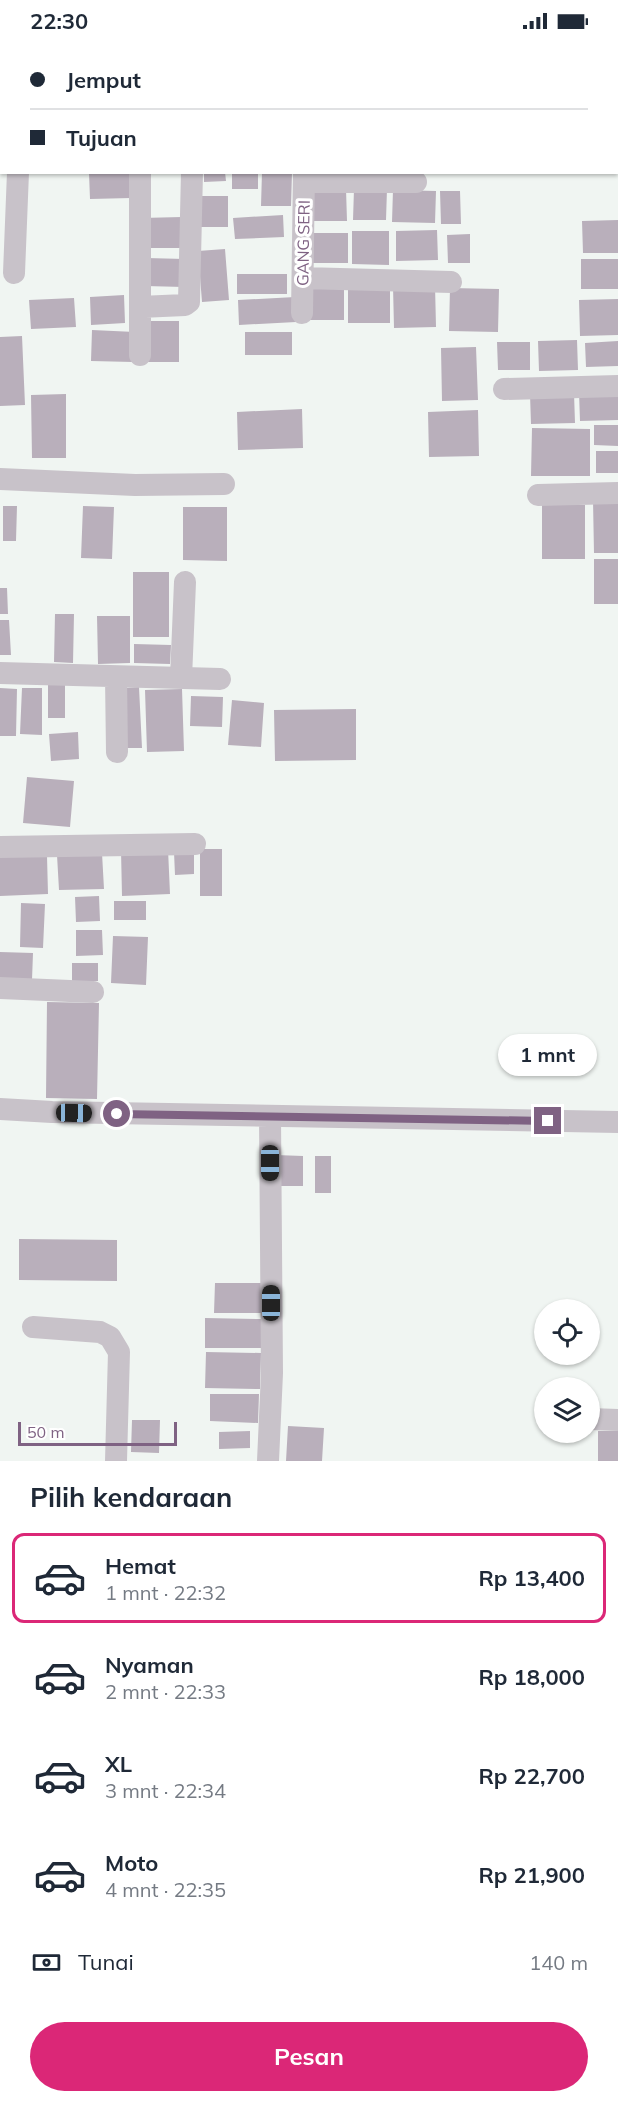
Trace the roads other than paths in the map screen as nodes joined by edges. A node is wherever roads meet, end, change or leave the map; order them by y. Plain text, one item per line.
1 (18, 174) edge
2 (140, 174) edge
3 (192, 174) edge
4 (304, 177) edge
5 (416, 182) dead end
6 (14, 273) dead end
7 (303, 278) junction
8 (451, 282) dead end
9 (140, 307) junction
10 (302, 313) dead end
11 (140, 355) dead end
12 (618, 386) edge
13 (504, 389) dead end
14 (0, 479) edge
15 (224, 484) dead end
16 (618, 493) edge
17 (538, 495) dead end
18 (185, 582) dead end
19 (0, 673) edge
20 (116, 677) junction
21 (181, 678) junction
22 (220, 679) dead end
23 (117, 752) dead end
24 (195, 844) dead end
25 (0, 847) edge
26 (0, 988) edge
27 (93, 992) dead end
28 (0, 1109) edge
29 (270, 1117) junction
30 (618, 1122) edge
31 (33, 1328) dead end
32 (600, 1419) edge
33 (618, 1420) edge
34 (116, 1461) edge
35 (268, 1461) edge

1 - 6 street
2 - 9 street
3 - 9 street
4 - 5 street
4 - 7 street, GANG SERI
7 - 8 street
7 - 10 street, GANG SERI
9 - 11 street
12 - 13 street
14 - 15 street
16 - 17 street
18 - 21 street
19 - 20 street
20 - 21 street
20 - 23 street
21 - 22 street
24 - 25 street
26 - 27 street
28 - 29 street
29 - 30 street
29 - 35 street
31 - 34 street
32 - 33 street

